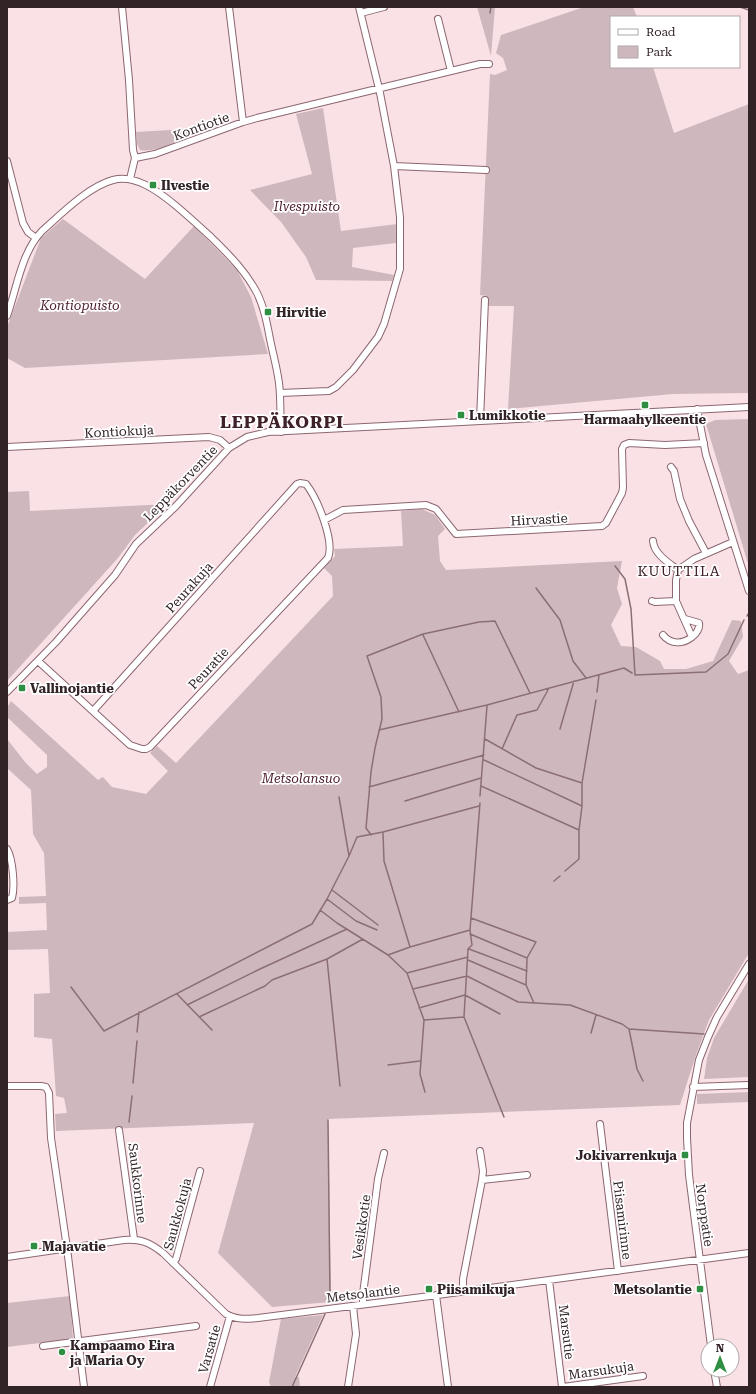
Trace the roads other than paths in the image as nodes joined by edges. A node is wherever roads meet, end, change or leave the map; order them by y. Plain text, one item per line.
1 (122, 7) edge
2 (229, 7) edge
3 (384, 7) edge
4 (360, 10) edge
5 (438, 19) dead end
6 (489, 64) dead end
7 (451, 71) junction
8 (379, 89) junction
9 (243, 122) junction
10 (135, 158) junction
11 (7, 161) edge
12 (394, 166) junction
13 (486, 170) dead end
14 (130, 179) junction
15 (36, 238) junction
16 (485, 300) dead end
17 (7, 316) edge
18 (280, 393) junction
19 (749, 406) edge
20 (697, 409) junction
21 (480, 420) junction
22 (281, 432) junction
23 (704, 443) junction
24 (7, 447) edge
25 (229, 448) junction
26 (671, 467) dead end
27 (303, 483) joint
28 (324, 520) junction
29 (653, 541) dead end
30 (733, 542) junction
31 (706, 553) junction
32 (678, 570) junction
33 (749, 590) edge
34 (652, 601) dead end
35 (676, 601) junction
36 (685, 619) junction
37 (663, 635) dead end
38 (692, 637) junction
39 (38, 661) junction
40 (7, 692) edge
41 (93, 711) junction
42 (7, 849) edge
43 (7, 900) edge
44 (749, 964) edge
45 (749, 1085) edge
46 (7, 1086) edge
47 (693, 1087) junction
48 (600, 1124) dead end
49 (119, 1130) dead end
50 (480, 1151) dead end
51 (384, 1153) dead end
52 (200, 1170) dead end
53 (527, 1175) dead end
54 (482, 1180) junction
55 (134, 1239) junction
56 (67, 1248) junction
57 (749, 1253) edge
58 (7, 1257) edge
59 (700, 1260) junction
60 (174, 1263) junction
61 (618, 1271) junction
62 (549, 1280) junction
63 (463, 1292) junction
64 (436, 1295) junction
65 (363, 1304) junction
66 (353, 1306) junction
67 (230, 1316) junction
68 (196, 1326) dead end
69 (710, 1338) edge
70 (79, 1342) junction
71 (43, 1346) dead end
72 (643, 1376) dead end
73 (84, 1387) edge
74 (210, 1387) edge
75 (348, 1387) edge
76 (448, 1387) edge
77 (562, 1387) edge

1 - 10 street
2 - 9 street
3 - 4 street
4 - 8 street
5 - 7 street
6 - 7 street, Kontiotie
7 - 8 street, Kontiotie
8 - 9 street, Kontiotie
8 - 12 street
9 - 10 street, Kontiotie
10 - 14 street
11 - 15 street
12 - 13 street
12 - 18 street
14 - 15 street
14 - 18 street
15 - 17 street
16 - 21 street
18 - 22 street
19 - 20 street, Leppäkorventie
20 - 21 street, Leppäkorventie
20 - 23 street
21 - 22 street, Leppäkorventie
22 - 25 street, Leppäkorventie
23 - 28 street, Hirvastie
23 - 30 street
24 - 25 street, Kontiokuja
25 - 39 street, Leppäkorventie
26 - 31 street
27 - 28 street, Peuratie
27 - 41 street, Peurakuja
28 - 41 street, Peuratie
29 - 32 street
30 - 31 street
30 - 33 street
31 - 32 street
32 - 35 street
34 - 35 street
35 - 36 street
36 - 38 street
36 - 38 street
37 - 38 street
39 - 40 street, Leppäkorventie
39 - 41 street, Peuratie
42 - 43 street
44 - 47 street
45 - 47 street
46 - 56 street
47 - 59 street, Norppatie
48 - 61 street, Piisamirinne
49 - 55 street, Saukkorinne
50 - 54 street
51 - 65 street, Vesikkotie
52 - 60 street, Saukkokuja
53 - 54 street
54 - 63 street
55 - 56 street
55 - 60 street
56 - 58 street
56 - 70 street
57 - 59 street, Metsolantie
59 - 61 street, Metsolantie
59 - 69 street, Norppatie
60 - 67 street
61 - 62 street, Metsolantie
62 - 63 street, Metsolantie
62 - 77 street, Marsutie
63 - 64 street, Metsolantie
64 - 65 street, Metsolantie
64 - 76 street
65 - 66 street, Metsolantie
66 - 67 street, Metsolantie
66 - 75 street
67 - 74 street, Varsatie
68 - 70 street
70 - 71 street
70 - 73 street
72 - 77 street, Marsukuja

